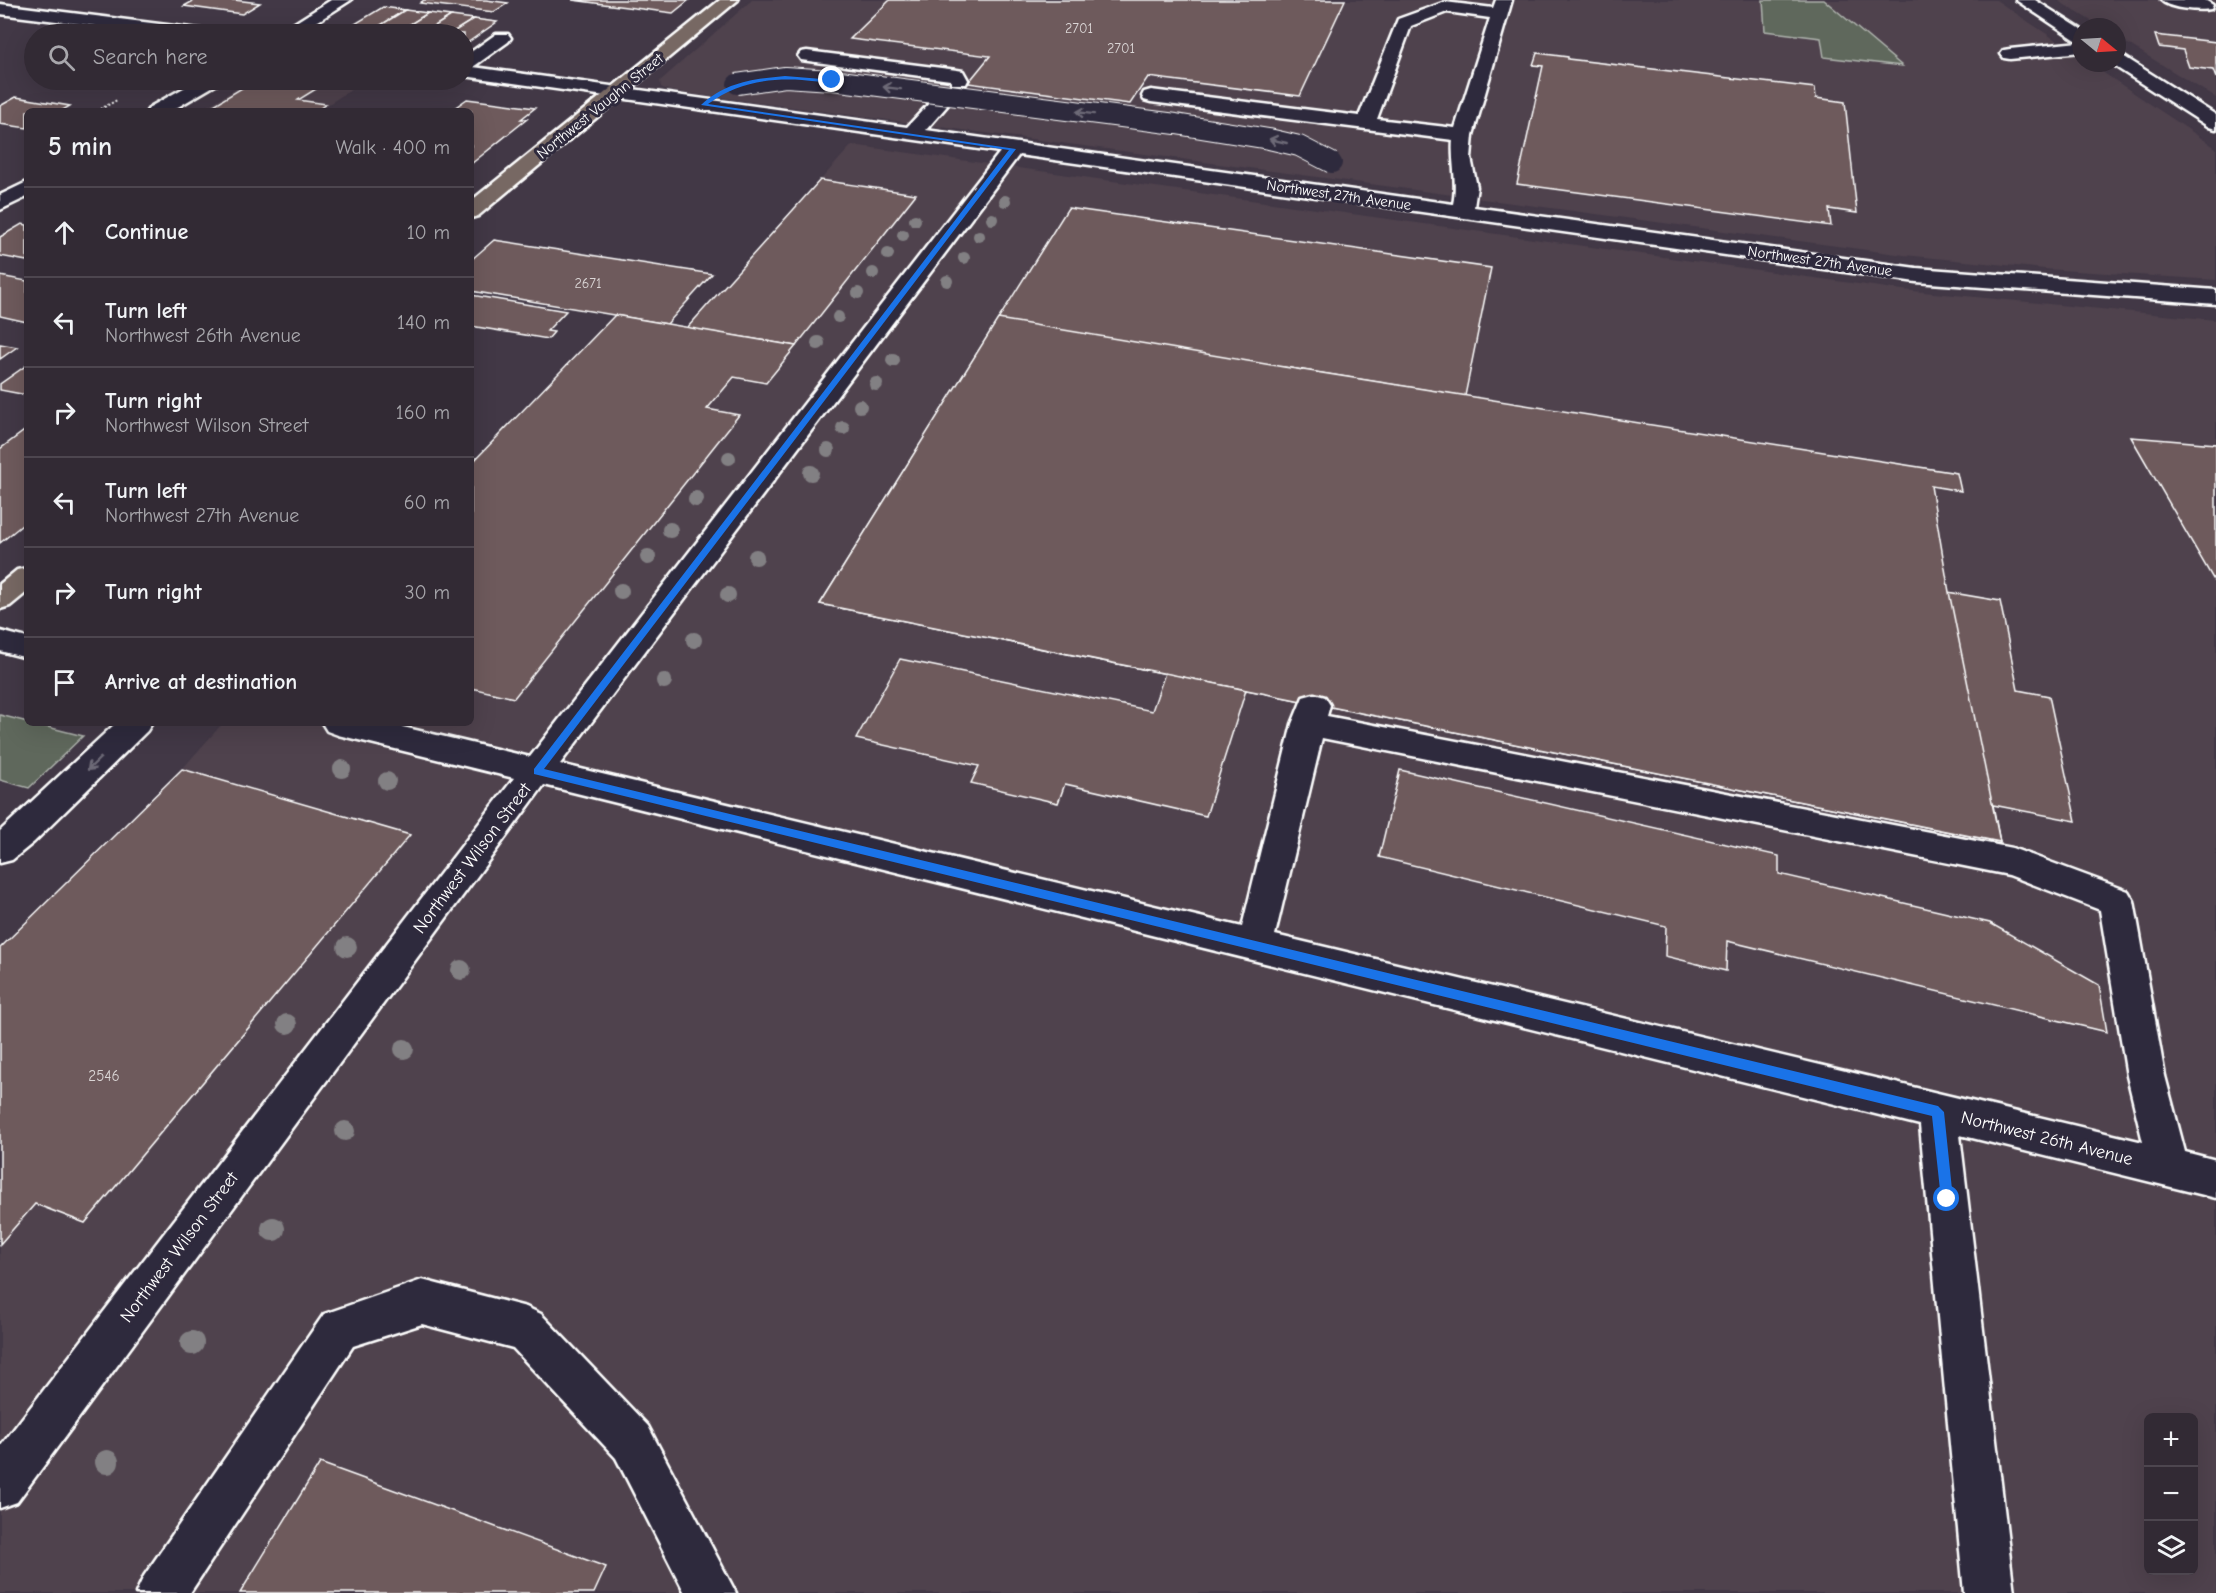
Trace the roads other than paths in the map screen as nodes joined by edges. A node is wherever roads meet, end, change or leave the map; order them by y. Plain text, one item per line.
1 (343, 0) edge
2 (730, 0) edge
3 (2024, 0) edge
4 (2169, 0) edge
5 (2205, 5) dead end
6 (1502, 7) edge
7 (0, 9) edge
8 (118, 24) edge
9 (302, 24) edge
10 (2072, 31) edge
11 (502, 38) dead end
12 (2072, 48) edge
13 (2010, 54) dead end
14 (807, 56) dead end
15 (474, 57) edge
16 (2126, 66) edge
17 (474, 72) edge
18 (959, 80) dead end
19 (193, 90) edge
20 (617, 93) junction
21 (1152, 96) dead end
22 (943, 99) dead end
23 (704, 105) junction
24 (162, 108) edge
25 (1366, 123) junction
26 (2216, 123) edge
27 (911, 134) junction
28 (1463, 135) junction
29 (1013, 149) junction
30 (24, 190) edge
31 (1334, 194) junction
32 (0, 204) edge
33 (474, 210) edge
34 (1462, 212) junction
35 (2216, 297) edge
36 (24, 579) edge
37 (0, 599) edge
38 (0, 641) edge
39 (24, 647) edge
40 (133, 726) edge
41 (350, 726) edge
42 (537, 771) junction
43 (0, 850) edge
44 (1255, 945) junction
45 (1938, 1112) junction
46 (2169, 1167) junction
47 (2216, 1179) edge
48 (0, 1485) edge
49 (161, 1593) edge
50 (711, 1593) edge
51 (1989, 1593) edge

1 - 9 street
2 - 20 main road, Northwest Vaughn Street
3 - 10 street
4 - 5 street
6 - 25 street
6 - 28 street
7 - 8 street
11 - 15 street
12 - 13 street
14 - 18 street
16 - 26 street
17 - 20 street, Northwest 27th Avenue
19 - 24 street
20 - 23 street, Northwest 27th Avenue
20 - 33 main road, Northwest Vaughn Street
21 - 25 street
22 - 27 street
23 - 27 street, Northwest 27th Avenue
31 -> 23 street, bridge
25 - 28 street
27 - 29 street, Northwest 27th Avenue
28 - 34 street
29 - 31 street, Northwest 27th Avenue
29 - 42 street, Northwest Wilson Street
30 - 32 street
31 - 34 street, Northwest 27th Avenue
34 - 35 street, Northwest 27th Avenue
36 - 37 main road
38 - 39 street
40 -> 43 street
41 - 42 street, Northwest 26th Avenue
42 - 44 street, Northwest 26th Avenue
42 - 48 street, Northwest Wilson Street
44 - 45 street, Northwest 26th Avenue
44 - 46 street
45 - 46 street, Northwest 26th Avenue
45 - 51 street
46 - 47 street, Northwest 26th Avenue
49 - 50 street

